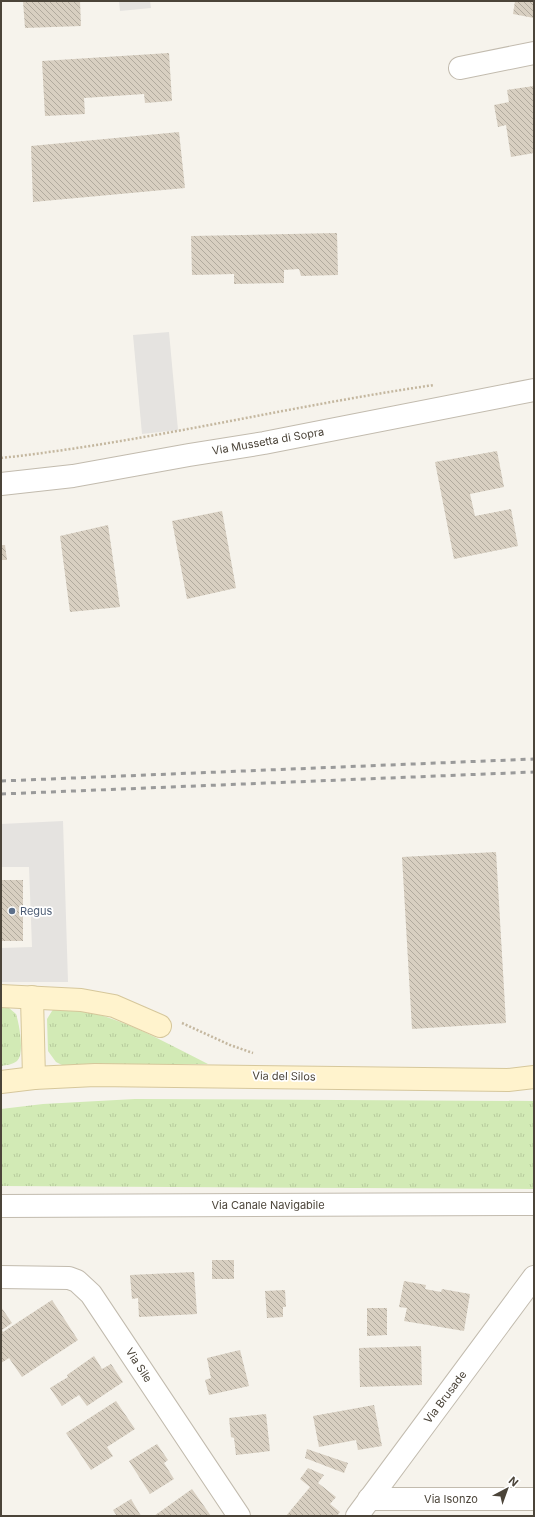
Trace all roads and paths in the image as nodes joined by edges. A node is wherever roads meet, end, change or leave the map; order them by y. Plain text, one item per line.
1 (534, 53) edge
2 (460, 68) dead end
3 (441, 384) dead end
4 (534, 390) edge
5 (1, 458) edge
6 (1, 484) edge
7 (1, 996) edge
8 (32, 997) junction
9 (160, 1026) dead end
10 (34, 1078) junction
11 (534, 1078) edge
12 (1, 1082) edge
13 (534, 1204) edge
14 (1, 1206) edge
15 (1, 1277) edge
16 (534, 1277) edge
17 (534, 1499) edge
18 (363, 1508) edge
19 (239, 1516) edge

1 - 2 street
3 - 5 path
4 - 6 street, Via Mussetta di Sopra
7 - 8 street
8 - 9 street
8 - 10 street
10 - 11 street, Via del Silos
10 - 12 street, Via del Silos
13 - 14 street, Via Canale Navigabile
15 - 19 street, Via Sile
16 - 18 street, Via Brusade
17 - 18 street, Via Isonzo

